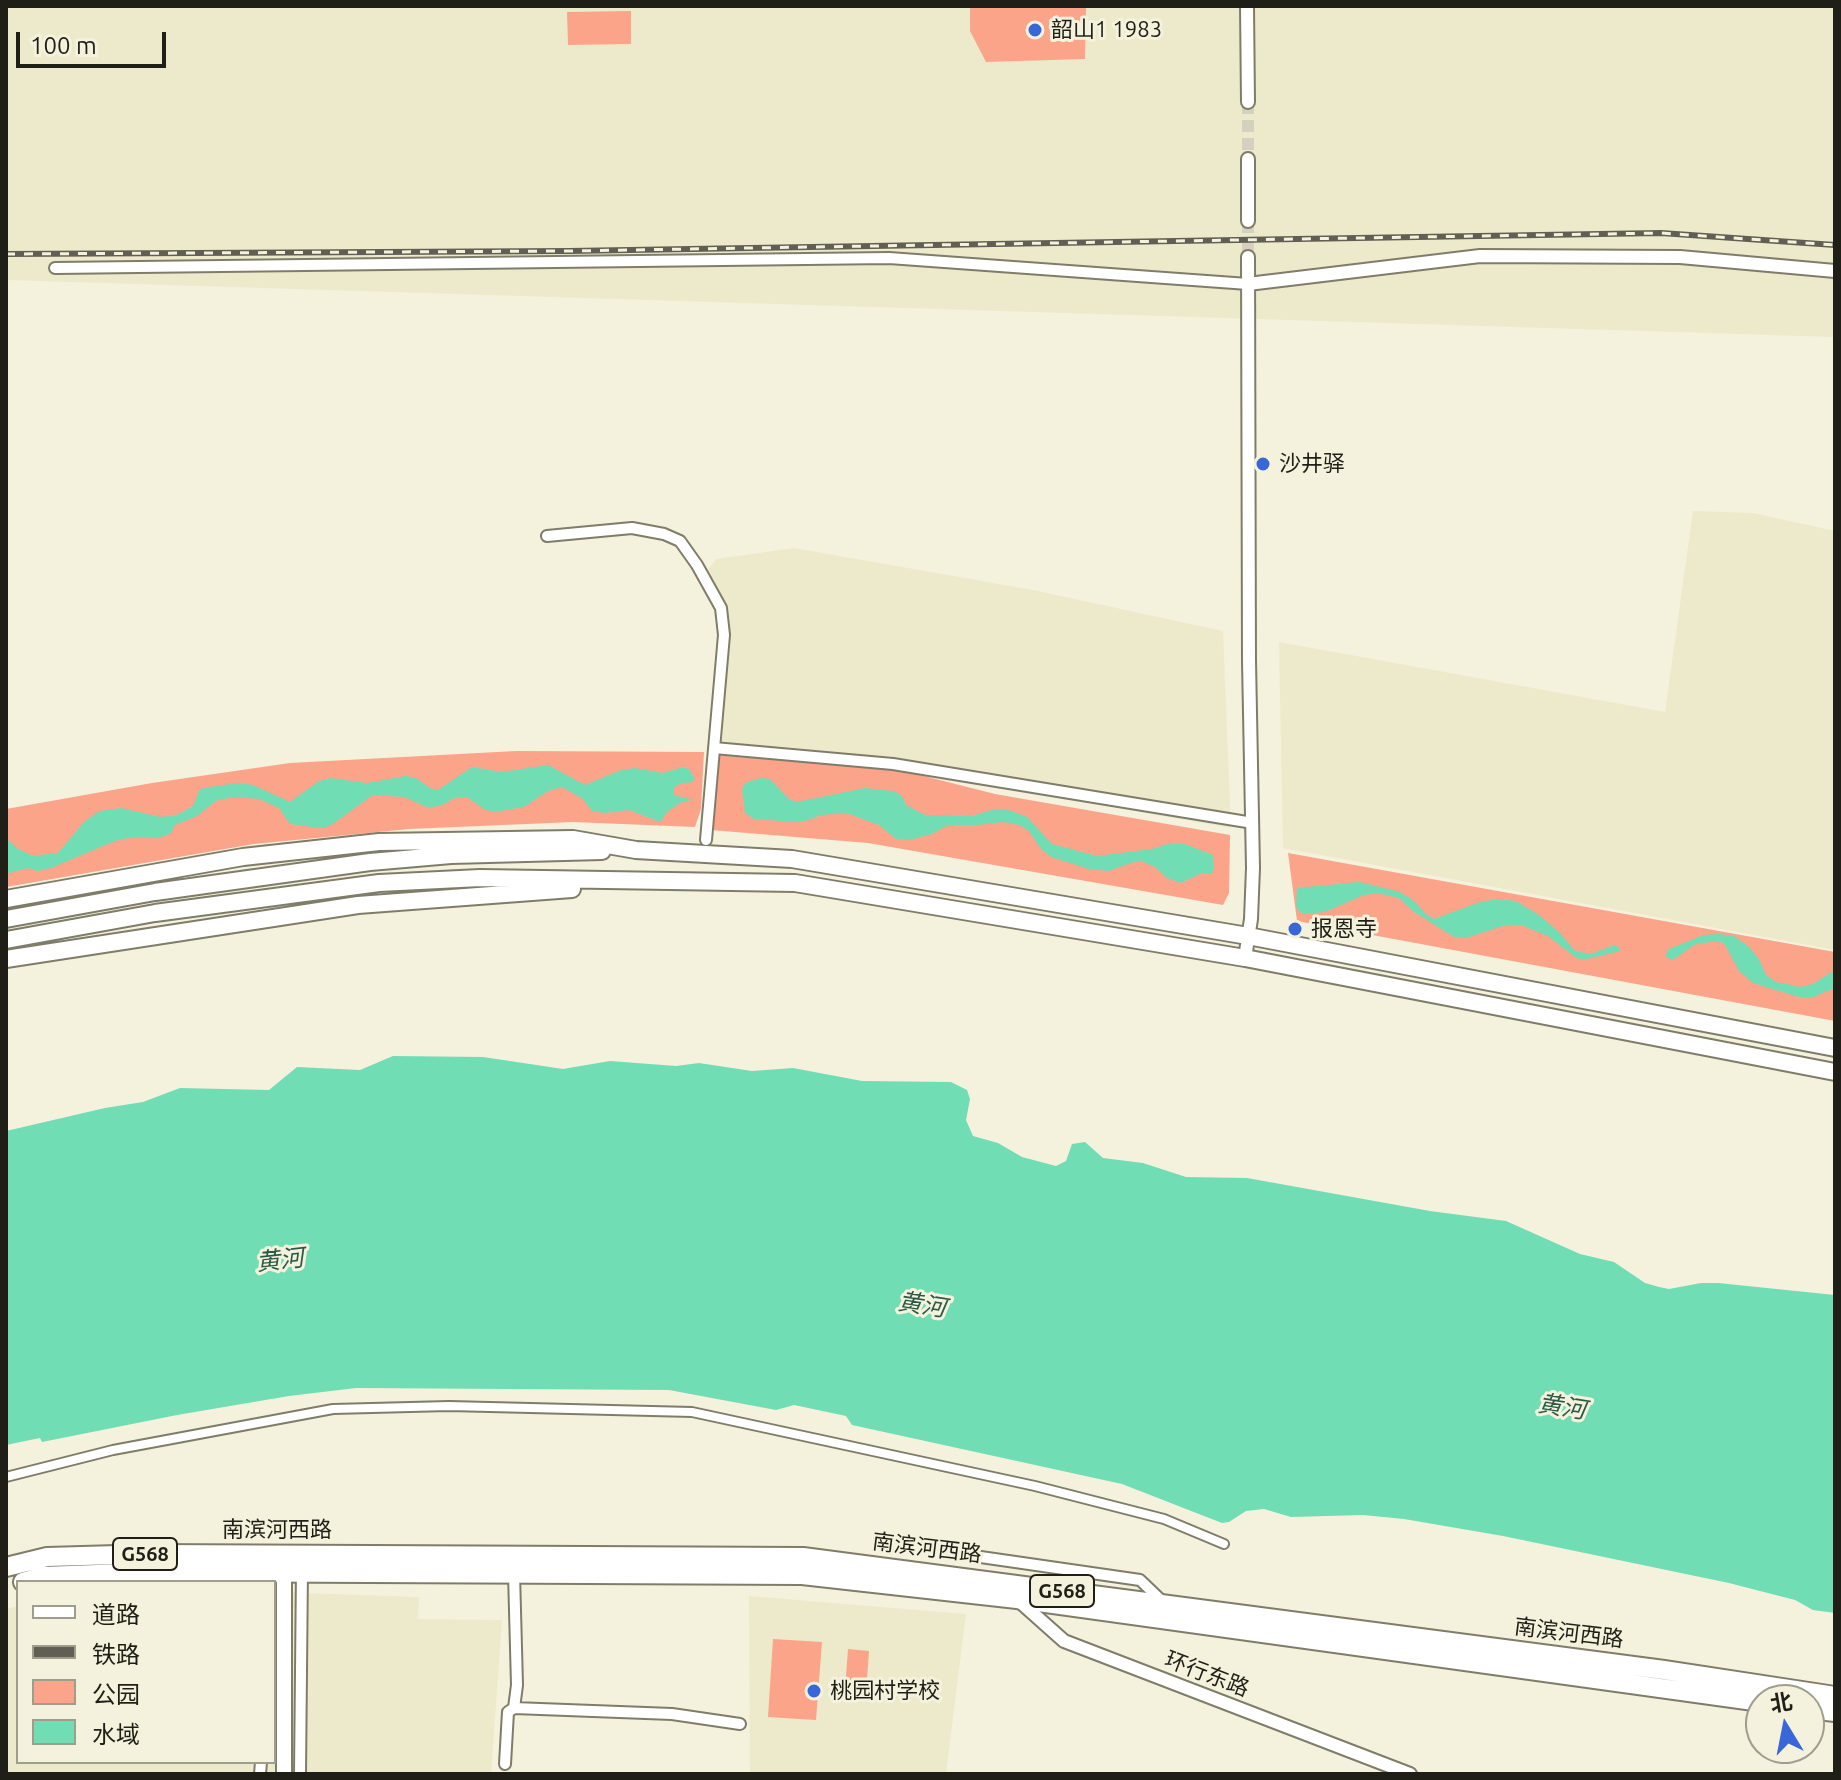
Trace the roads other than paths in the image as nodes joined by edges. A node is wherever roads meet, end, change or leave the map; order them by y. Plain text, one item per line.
1 (1247, 6) edge
2 (1248, 102) tunnel mouth
3 (1248, 159) tunnel mouth
4 (1248, 221) tunnel mouth
5 (1248, 257) tunnel mouth
6 (55, 268) dead end
7 (1835, 271) edge
8 (1248, 284) junction
9 (547, 536) dead end
10 (714, 748) junction
11 (1253, 823) junction
12 (706, 840) dead end
13 (636, 850) junction
14 (706, 881) junction
15 (6, 899) edge
16 (6, 919) edge
17 (1248, 936) junction
18 (6, 940) edge
19 (1245, 958) junction
20 (6, 959) edge
21 (1835, 1048) edge
22 (1835, 1072) edge
23 (6, 1477) edge
24 (1224, 1544) dead end
25 (953, 1553) dead end
26 (282, 1566) edge
27 (6, 1567) edge
28 (514, 1573) junction
29 (30, 1580) edge
30 (1013, 1591) junction
31 (1168, 1606) junction
32 (1835, 1696) edge
33 (1745, 1700) edge
34 (514, 1708) junction
35 (740, 1724) dead end
36 (505, 1764) dead end
37 (284, 1774) edge
38 (300, 1774) edge
39 (1410, 1774) edge

1 - 2 street
3 - 4 street
5 - 8 street
6 - 8 street
7 - 8 street
8 - 11 street
9 - 10 street
10 - 11 street
10 - 12 street
11 - 17 street
13 - 15 main road
13 - 16 main road
13 - 17 main road
14 - 18 main road
14 - 19 main road
14 - 20 main road
17 - 19 street
17 - 21 main road
19 - 22 main road
23 - 24 street
25 - 31 street
26 - 27 highway, 南滨河西路 / G568
26 - 28 highway, 南滨河西路 / G568
26 - 29 highway, 南滨河西路 / G568
26 - 30 highway, 南滨河西路 / G568
26 - 37 main road
26 - 38 street
28 - 30 highway, 南滨河西路 / G568
28 - 34 street
30 - 31 highway, 南滨河西路 / G568
30 - 33 highway, 南滨河西路 / G568
30 - 39 street, 环行东路
31 - 32 highway, 南滨河西路 / G568
34 - 35 street
34 - 36 street

